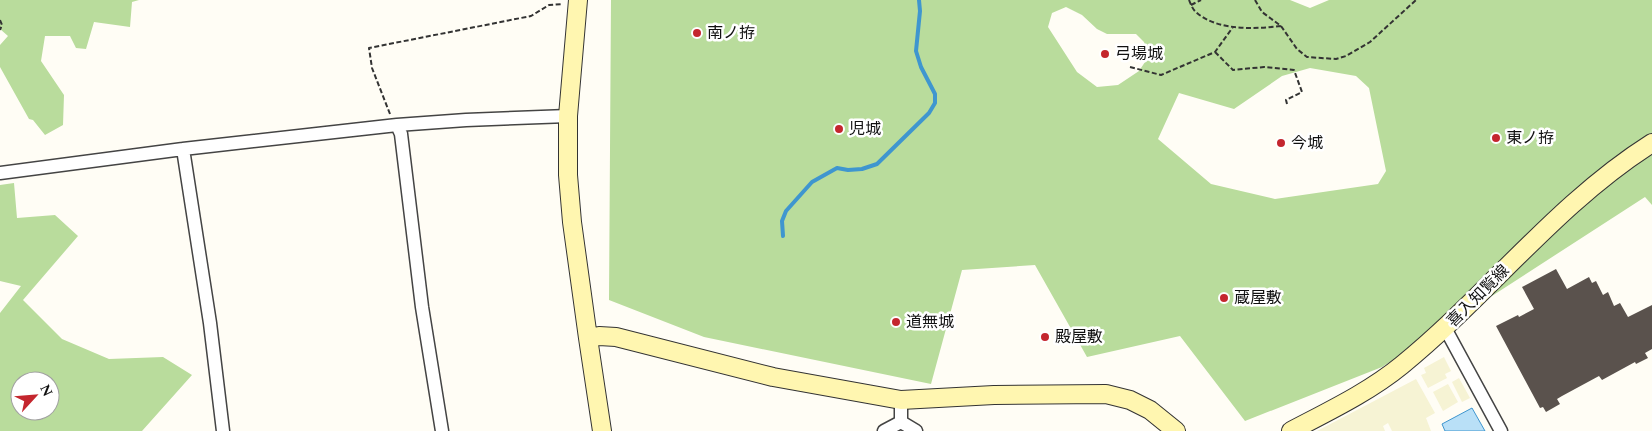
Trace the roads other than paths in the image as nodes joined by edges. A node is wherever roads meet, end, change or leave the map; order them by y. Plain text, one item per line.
1 (578, 2) edge
2 (568, 116) junction
3 (397, 125) junction
4 (1652, 143) edge
5 (183, 149) junction
6 (0, 173) edge
7 (1445, 328) junction
8 (588, 338) junction
9 (901, 400) junction
10 (901, 422) junction
11 (223, 431) edge
12 (442, 431) edge
13 (602, 431) edge
14 (884, 431) edge
15 (916, 431) edge
16 (1176, 431) edge
17 (1291, 431) edge
18 (1501, 431) edge

1 - 2 street
2 - 3 street
2 - 8 street
3 - 5 street
3 - 12 street
4 - 7 street, 喜入知覧線
5 - 6 street
5 - 11 street
7 - 17 street, 喜入知覧線
7 - 18 street
8 - 9 street
8 - 13 street
9 - 10 street
9 - 16 street
10 - 14 street
10 - 15 street

